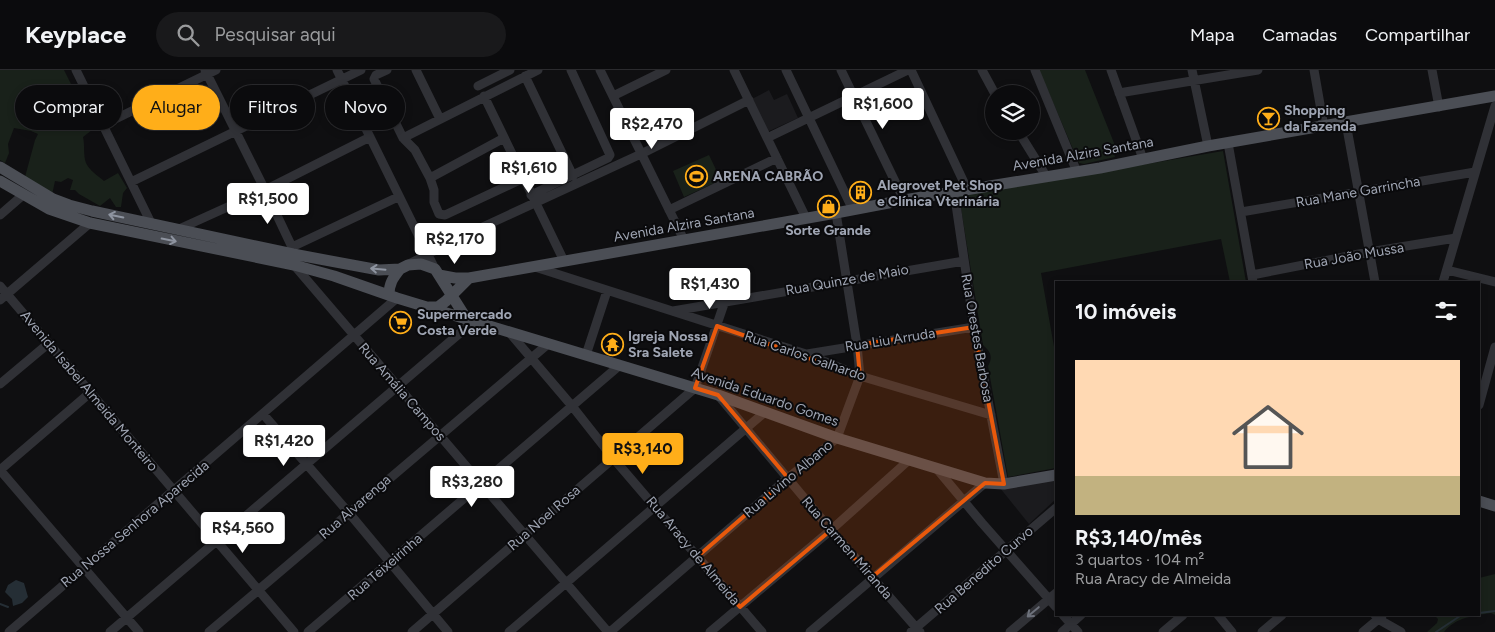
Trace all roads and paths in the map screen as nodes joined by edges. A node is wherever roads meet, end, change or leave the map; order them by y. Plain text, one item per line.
1 (76, 70) edge
2 (338, 70) edge
3 (361, 70) edge
4 (387, 70) edge
5 (416, 70) edge
6 (510, 70) edge
7 (538, 70) edge
8 (571, 70) edge
9 (600, 70) edge
10 (666, 70) edge
11 (734, 70) edge
12 (786, 70) edge
13 (840, 70) edge
14 (909, 70) edge
15 (982, 70) edge
16 (1035, 70) edge
17 (1111, 70) edge
18 (1192, 70) edge
19 (1258, 70) edge
20 (1314, 70) edge
21 (1432, 70) edge
22 (209, 71) edge
23 (525, 76) junction
24 (342, 79) junction
25 (1194, 80) junction
26 (83, 85) edge
27 (991, 85) edge
28 (478, 86) dead end
29 (1119, 93) junction
30 (484, 96) junction
31 (613, 96) junction
32 (853, 96) junction
33 (1495, 96) edge
34 (749, 100) junction
35 (1495, 106) edge
36 (1439, 107) junction
37 (122, 115) edge
38 (809, 118) junction
39 (440, 119) junction
40 (1346, 123) junction
41 (1324, 127) junction
42 (105, 130) edge
43 (236, 131) junction
44 (370, 138) junction
45 (403, 138) junction
46 (504, 138) junction
47 (767, 138) junction
48 (1024, 140) edge
49 (1228, 143) junction
50 (1208, 146) junction
51 (641, 154) junction
52 (776, 158) junction
53 (1143, 159) junction
54 (0, 167) edge
55 (1077, 172) junction
56 (1475, 172) junction
57 (573, 176) junction
58 (1046, 176) junction
59 (430, 178) junction
60 (524, 178) junction
61 (0, 181) edge
62 (131, 182) junction
63 (967, 189) junction
64 (265, 190) junction
65 (954, 191) junction
66 (1358, 192) junction
67 (23, 195) junction
68 (532, 195) junction
69 (398, 197) junction
70 (904, 200) junction
71 (536, 204) junction
72 (669, 210) junction
73 (853, 210) junction
74 (1241, 212) junction
75 (836, 213) junction
76 (0, 215) edge
77 (806, 218) junction
78 (90, 223) junction
79 (151, 223) junction
80 (179, 229) junction
81 (1456, 238) junction
82 (684, 240) junction
83 (1369, 252) junction
84 (428, 254) junction
85 (293, 255) junction
86 (564, 261) junction
87 (964, 261) junction
88 (404, 266) junction
89 (534, 266) junction
90 (1447, 270) junction
91 (437, 272) junction
92 (468, 278) junction
93 (1253, 279) edge
94 (846, 280) junction
95 (1375, 281) edge
96 (1443, 281) edge
97 (1495, 282) edge
98 (0, 286) edge
99 (606, 291) junction
100 (451, 295) junction
101 (393, 296) junction
102 (4, 297) edge
103 (725, 301) junction
104 (429, 307) junction
105 (672, 312) junction
106 (470, 320) junction
107 (717, 326) junction
108 (974, 327) junction
109 (508, 332) junction
110 (354, 336) junction
111 (49, 343) junction
112 (548, 344) junction
113 (857, 345) junction
114 (1495, 347) edge
115 (806, 354) junction
116 (586, 355) junction
117 (531, 358) junction
118 (620, 365) junction
119 (860, 376) junction
120 (0, 384) edge
121 (397, 386) junction
122 (695, 388) junction
123 (91, 392) junction
124 (718, 395) junction
125 (1480, 401) edge
126 (572, 406) junction
127 (765, 412) junction
128 (263, 414) junction
129 (991, 415) junction
130 (746, 428) junction
131 (440, 435) junction
132 (837, 438) junction
133 (613, 458) junction
134 (909, 460) junction
135 (306, 463) junction
136 (937, 468) junction
137 (0, 470) edge
138 (1055, 475) edge
139 (788, 478) junction
140 (985, 482) junction
141 (481, 484) junction
142 (1004, 484) junction
143 (173, 491) junction
144 (963, 500) junction
145 (1480, 501) edge
146 (1495, 506) edge
147 (656, 507) junction
148 (1055, 509) edge
149 (349, 513) junction
150 (830, 530) junction
151 (526, 534) junction
152 (216, 541) junction
153 (1006, 550) junction
154 (697, 557) junction
155 (391, 562) junction
156 (83, 568) junction
157 (871, 578) junction
158 (566, 582) junction
159 (259, 590) junction
160 (1053, 596) edge
161 (740, 607) junction
162 (433, 614) junction
163 (1064, 616) edge
164 (1080, 616) edge
165 (1182, 616) edge
166 (1219, 616) edge
167 (1281, 616) edge
168 (1379, 616) edge
169 (127, 618) junction
170 (1071, 624) junction
171 (916, 631) edge
172 (9, 632) edge
173 (110, 632) edge
174 (139, 632) edge
175 (209, 632) edge
176 (294, 632) edge
177 (308, 632) edge
178 (412, 632) edge
179 (448, 632) edge
180 (509, 632) edge
181 (609, 632) edge
182 (710, 632) edge
183 (762, 632) edge
184 (810, 632) edge
185 (1010, 632) edge
186 (1062, 632) edge
187 (1078, 632) edge
188 (1163, 632) edge
189 (1232, 632) edge
190 (1262, 632) edge
191 (1363, 632) edge
192 (1401, 632) edge

1 - 26 street
2 - 24 street
3 - 24 street
4 - 45 street
5 - 39 street
6 - 28 street
7 - 23 street
8 - 57 street
9 - 31 street
10 - 31 street
11 - 34 street
12 - 38 street
13 - 32 street
14 - 32 street
14 - 63 street
15 - 27 street
16 - 55 street
17 - 29 street
18 - 25 street
19 - 25 street
20 - 41 street
21 - 36 street
22 - 37 street
22 - 43 street, Rua Amália Campos
23 - 30 street
23 - 57 street
24 - 43 street
24 - 44 street
25 - 29 street
25 - 50 street
29 - 53 street
30 - 39 street
30 - 46 street
31 - 51 street
32 - 38 street
32 - 70 street
33 - 36 main road, Avenida Alzira Santana
34 - 47 street
34 - 51 street
35 - 56 street
36 - 40 main road, Avenida Alzira Santana
38 - 47 street
38 - 73 street
39 - 45 street
40 - 41 main road, Avenida Alzira Santana
40 - 66 street
41 - 49 main road, Avenida Alzira Santana
42 - 62 street
43 - 62 street
43 - 64 street, Rua Amália Campos
44 - 64 street
44 - 69 street
45 - 59 street
46 - 59 street
46 - 60 street
47 - 52 street
48 - 58 street
49 - 50 main road, Avenida Alzira Santana
49 - 74 street
50 - 53 main road, Avenida Alzira Santana
51 - 71 street
51 - 72 street
52 - 72 street
52 - 77 street
53 - 55 main road, Avenida Alzira Santana
79 -> 54 main road
55 - 58 main road, Avenida Alzira Santana
56 - 66 street, Rua Mane Garrincha
56 - 81 street
57 - 68 street
58 - 63 main road, Avenida Alzira Santana
59 - 60 street
60 - 68 street
61 - 67 main road
62 - 79 street
63 - 65 main road, Avenida Alzira Santana
64 - 80 street
64 - 85 street, Rua Amália Campos
65 - 70 main road, Avenida Alzira Santana
65 - 87 street, Rua Orestes Barbosa
66 - 74 street, Rua Mane Garrincha
66 - 83 street
67 - 76 street
67 - 78 main road
68 - 71 street
69 - 84 street
69 - 85 street
70 - 73 main road, Avenida Alzira Santana
71 - 84 street
71 - 86 street
72 - 82 street
73 - 75 main road, Avenida Alzira Santana
74 - 93 street
75 - 77 main road, Avenida Alzira Santana
75 - 94 street, Rua Livino Albano
77 - 82 main road, Avenida Alzira Santana
78 -> 85 main road
78 - 102 street
79 - 80 main road
80 - 85 main road
81 - 83 street, Rua João Mussa
81 - 90 street
82 - 86 main road, Avenida Alzira Santana
83 - 93 street, Rua João Mussa
83 - 95 street
84 - 88 street
84 - 91 street
88 -> 85 main road
85 - 101 main road
85 - 110 street, Rua Amália Campos
86 - 89 main road, Avenida Alzira Santana
87 - 94 street, Rua Quinze de Maio
87 - 108 street, Rua Orestes Barbosa
88 - 91 main road
88 - 101 main road
89 - 92 main road, Avenida Alzira Santana
89 - 99 street, Rua Carlos Galhardo
90 - 96 street
90 - 97 street
91 - 92 main road, Avenida Alzira Santana
91 - 100 main road
92 - 100 main road
94 - 103 street, Rua Quinze de Maio
94 - 113 street, Rua Livino Albano
98 - 102 street, Avenida Isabel Almeida Monteiro
99 - 105 street, Rua Carlos Galhardo
99 - 116 street
100 - 104 main road
100 - 106 main road
101 - 104 main road
101 - 110 street, Rua Nossa Senhora Aparecida
102 - 111 street, Avenida Isabel Almeida Monteiro
103 - 105 street, Rua Quinze de Maio
103 - 107 street, Rua Noel Rosa
104 - 106 main road, Avenida Eduardo Gomes
105 - 107 street, Rua Carlos Galhardo
106 - 109 main road, Avenida Eduardo Gomes
106 - 121 street
107 - 115 street, Rua Carlos Galhardo
107 - 122 street, Rua Noel Rosa
108 - 113 street, Rua Liu Arruda
108 - 129 street, Rua Orestes Barbosa
109 - 112 main road, Avenida Eduardo Gomes
109 - 117 street, Rua Aracy de Almeida
110 - 121 street, Rua Amália Campos
110 - 128 street, Rua Nossa Senhora Aparecida
111 - 120 street
111 - 123 street, Avenida Isabel Almeida Monteiro
112 - 116 main road, Avenida Eduardo Gomes
112 - 117 street, Rua Alvarenga
113 - 115 street, Rua Liu Arruda
113 - 119 street, Rua Livino Albano
114 - 125 street
115 - 119 street, Rua Carlos Galhardo
116 - 118 main road, Avenida Eduardo Gomes
117 - 126 street, Rua Aracy de Almeida
117 - 131 street, Rua Alvarenga
118 - 122 main road, Avenida Eduardo Gomes
118 - 126 street, Rua Teixeirinha
119 - 129 street, Rua Carlos Galhardo
119 - 132 street, Rua Livino Albano
121 - 131 street, Rua Amália Campos
121 - 135 street
122 - 124 main road, Avenida Eduardo Gomes
122 - 133 street, Rua Noel Rosa
123 - 137 street
123 - 143 street, Avenida Isabel Almeida Monteiro
124 - 127 main road, Avenida Eduardo Gomes
124 - 130 street, Rua Carmen Miranda
126 - 133 street, Rua Aracy de Almeida
126 - 141 street, Rua Teixeirinha
127 - 130 street
127 - 132 main road, Avenida Eduardo Gomes
128 - 135 street
128 - 143 street, Rua Nossa Senhora Aparecida
129 - 142 street, Rua Orestes Barbosa
130 - 139 street, Rua Carmen Miranda
130 - 147 street
131 - 141 street, Rua Amália Campos
131 - 149 street, Rua Alvarenga
132 - 134 main road, Avenida Eduardo Gomes
132 - 139 street, Rua Livino Albano
133 - 147 street, Rua Aracy de Almeida
133 - 151 street, Rua Noel Rosa
134 - 136 main road, Avenida Eduardo Gomes
134 - 150 street
135 - 149 street
135 - 152 street
136 - 140 main road, Avenida Eduardo Gomes
136 - 144 street
137 - 156 street
138 - 142 main road, Avenida Eduardo Gomes
139 - 150 street, Rua Carmen Miranda
139 - 154 street, Rua Livino Albano
140 - 142 main road, Avenida Eduardo Gomes
140 - 144 street
141 - 151 street, Rua Amália Campos
141 - 155 street, Rua Teixeirinha
143 - 152 street, Avenida Isabel Almeida Monteiro
143 - 156 street, Rua Nossa Senhora Aparecida
144 - 153 street
144 - 157 street
145 - 146 main road
147 - 154 street, Rua Aracy de Almeida
147 - 158 street
148 - 153 street, Rua Benedito Curvo
149 - 155 street
149 - 159 street, Rua Alvarenga
150 - 157 street, Rua Carmen Miranda
150 - 161 street
151 - 158 street, Rua Amália Campos
151 - 162 street, Rua Noel Rosa
152 - 159 street, Avenida Isabel Almeida Monteiro
152 - 169 street
153 - 160 street
153 - 171 street, Rua Benedito Curvo
154 - 161 street, Rua Aracy de Almeida
154 - 181 street, Rua Livino Albano
155 - 162 street
155 - 177 street, Rua Teixeirinha
156 - 169 street
156 - 172 street, Rua Nossa Senhora Aparecida
157 - 171 street, Rua Carmen Miranda
157 - 184 street
158 - 180 street
158 - 181 street, Rua Amália Campos
159 - 175 street, Rua Alvarenga
159 - 176 street, Avenida Isabel Almeida Monteiro
160 -> 185 street
161 - 182 street
161 - 183 street, Rua Aracy de Almeida
162 - 178 street, Rua Noel Rosa
162 - 179 street
163 - 170 street
164 - 170 street
165 - 188 street
166 - 189 street
167 - 190 street
168 - 191 street
168 - 192 street
169 - 173 street
169 - 174 street
170 - 186 street
170 - 187 street

